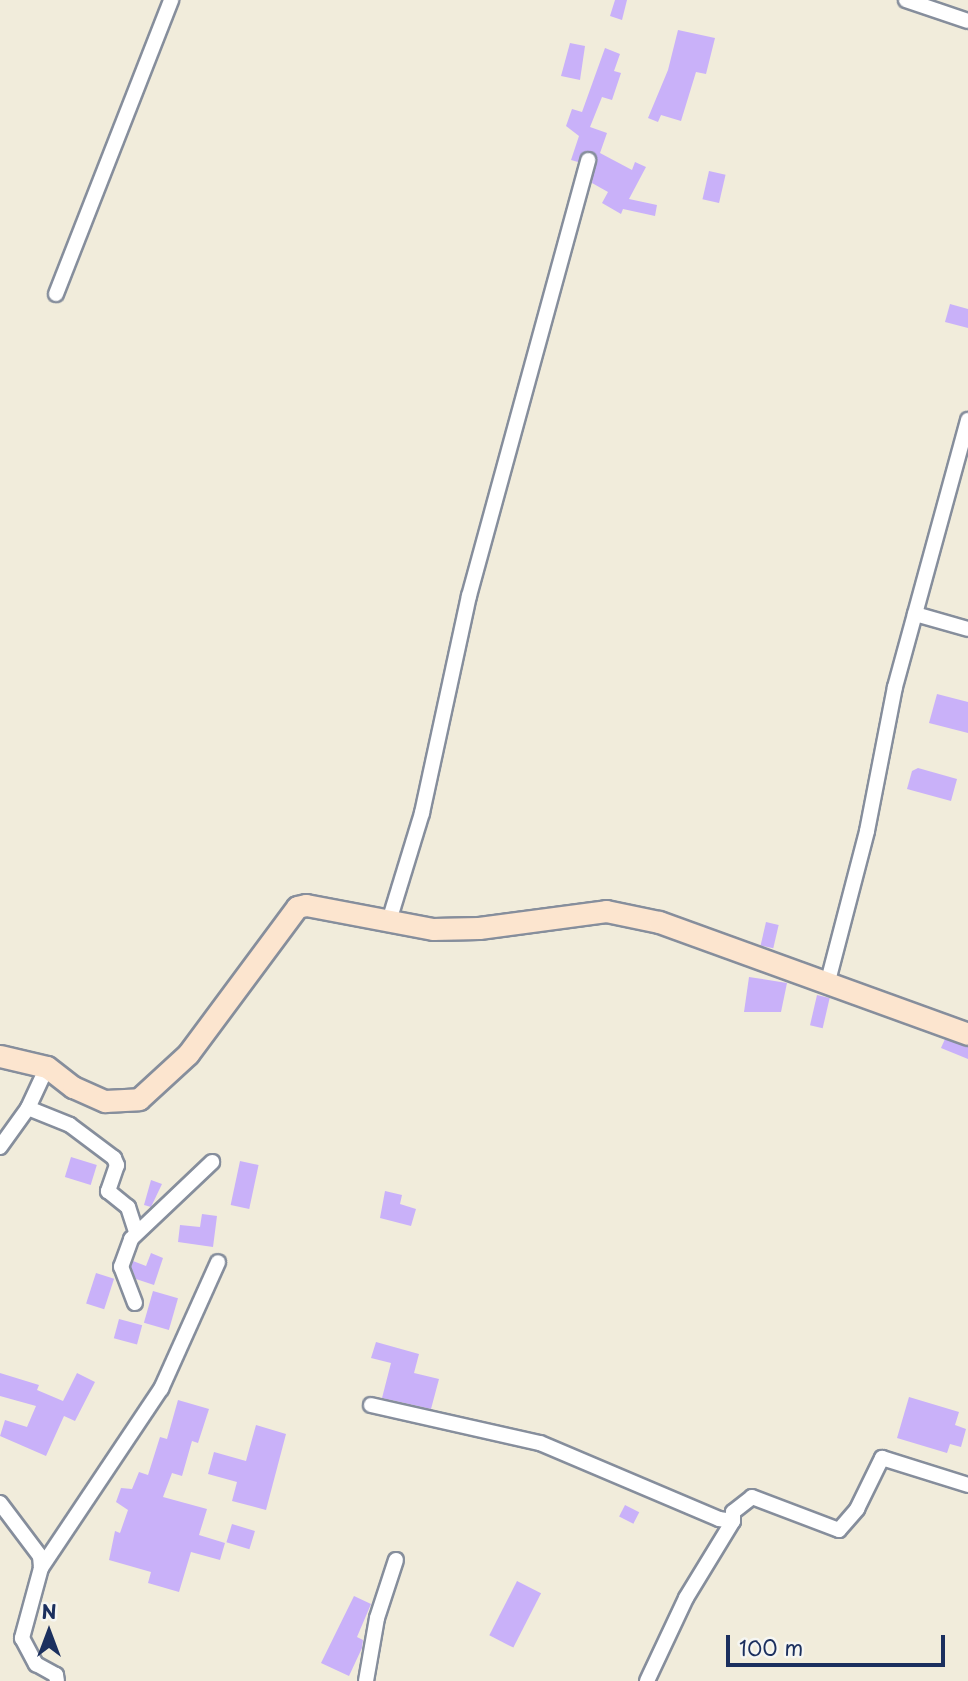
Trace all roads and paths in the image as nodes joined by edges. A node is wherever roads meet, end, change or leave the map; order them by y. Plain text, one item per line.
1 (171, 0) edge
2 (906, 0) edge
3 (968, 21) edge
4 (588, 160) dead end
5 (56, 294) dead end
6 (968, 420) edge
7 (915, 614) junction
8 (968, 629) edge
9 (389, 921) junction
10 (828, 981) junction
11 (968, 1034) edge
12 (0, 1056) edge
13 (47, 1067) junction
14 (28, 1108) junction
15 (0, 1147) edge
16 (212, 1162) dead end
17 (136, 1231) junction
18 (218, 1262) dead end
19 (135, 1303) dead end
20 (371, 1405) dead end
21 (968, 1485) edge
22 (0, 1503) edge
23 (733, 1521) junction
24 (396, 1560) dead end
25 (41, 1568) junction
26 (57, 1681) edge
27 (366, 1681) edge
28 (648, 1681) edge

1 - 5 street
2 - 3 street
4 - 9 street
6 - 7 street
7 - 8 street
7 - 10 street
9 - 10 street
9 - 13 street
10 - 11 street
12 - 13 street
13 - 14 street
14 - 15 street
14 - 17 street
16 - 17 street
17 - 19 street
18 - 25 street
20 - 23 street
21 - 23 street
22 - 25 street
23 - 28 street
24 - 27 street
25 - 26 street

